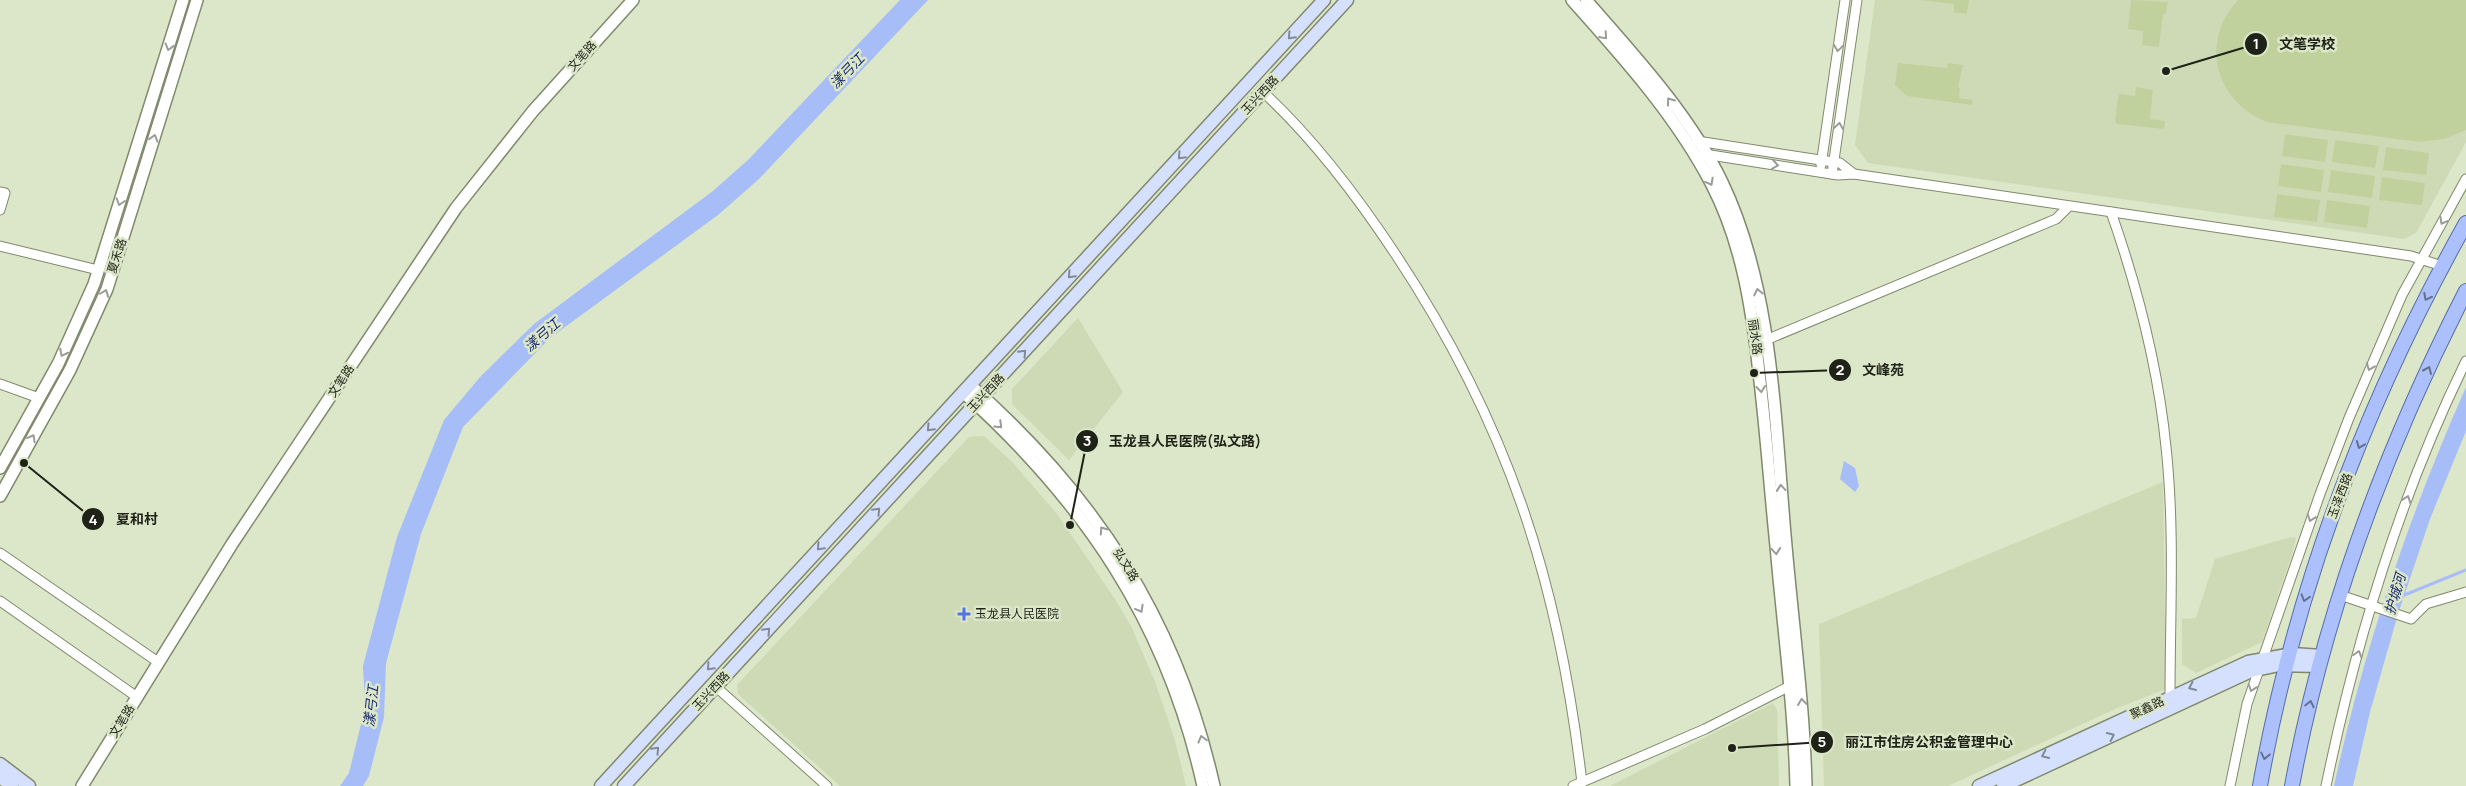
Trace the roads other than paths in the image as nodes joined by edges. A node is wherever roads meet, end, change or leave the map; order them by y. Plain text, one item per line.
1 (183, 0) edge
2 (197, 0) edge
3 (633, 0) edge
4 (1324, 0) edge
5 (1347, 0) edge
6 (1572, 0) edge
7 (1586, 0) edge
8 (1845, 0) edge
9 (1857, 0) edge
10 (1263, 92) junction
11 (1695, 146) junction
12 (1706, 154) junction
13 (1822, 161) junction
14 (1833, 162) junction
15 (1820, 172) junction
16 (1832, 174) junction
17 (1854, 174) junction
18 (2466, 179) edge
19 (0, 192) edge
20 (2069, 206) junction
21 (0, 210) edge
22 (2111, 212) junction
23 (2466, 223) edge
24 (0, 246) edge
25 (2422, 258) junction
26 (2442, 266) junction
27 (98, 270) junction
28 (2466, 291) edge
29 (1766, 340) junction
30 (2466, 362) edge
31 (0, 384) edge
32 (967, 388) junction
33 (39, 398) junction
34 (979, 400) junction
35 (0, 468) edge
36 (0, 496) edge
37 (0, 552) edge
38 (2466, 592) edge
39 (2340, 595) junction
40 (0, 601) edge
41 (2373, 607) junction
42 (2288, 659) junction
43 (2321, 661) junction
44 (158, 662) junction
45 (2261, 663) junction
46 (716, 686) junction
47 (1790, 686) junction
48 (137, 697) junction
49 (2170, 697) junction
50 (0, 764) edge
51 (0, 777) edge
52 (1577, 784) edge
53 (12, 786) edge
54 (29, 786) edge
55 (82, 786) edge
56 (601, 786) edge
57 (624, 786) edge
58 (827, 786) edge
59 (1203, 786) edge
60 (1214, 786) edge
61 (1796, 786) edge
62 (1806, 786) edge
63 (1979, 786) edge
64 (2003, 786) edge
65 (2230, 786) edge
66 (2260, 786) edge
67 (2292, 786) edge
68 (2326, 786) edge

1 -> 27 street, 夏禾路
36 -> 2 street, 夏禾路
3 - 44 street, 文笔路
4 -> 32 main road, 玉兴西路
5 - 10 main road, 玉兴西路
6 -> 11 street, 丽水路
11 -> 7 street, 丽水路
8 -> 13 street
14 -> 9 street
34 -> 10 main road, 玉兴西路
10 - 52 street
11 - 12 street, 丽水路
11 - 13 street
11 -> 47 street, 丽水路
12 -> 15 street
29 -> 12 street, 丽水路
13 - 14 street
13 - 15 street
14 - 16 street
14 - 17 street
15 - 16 street
16 - 17 street
17 - 20 street
18 -> 25 street
19 - 21 street
20 - 22 street
20 - 29 street
22 - 25 street
22 - 49 street
23 - 26 main road, 玉泽西路
24 - 27 street
25 - 26 street
25 -> 45 street
26 -> 42 main road, 玉泽西路
27 -> 33 street, 夏禾路
39 -> 28 main road
62 -> 29 street, 丽水路
41 -> 30 street
31 - 33 street
32 - 34 street, 弘文路
32 -> 56 main road, 玉兴西路
33 - 35 street, 夏禾路
46 -> 34 main road, 玉兴西路
34 -> 59 street, 弘文路
60 -> 34 street, 弘文路
37 - 44 street
38 - 41 street
39 - 41 street
39 - 43 main road
40 - 48 street
68 -> 41 street
42 - 43 main road, 聚鑫路
42 - 45 main road, 聚鑫路
42 -> 66 main road, 玉泽西路
67 -> 43 main road
44 - 48 street, 文笔路
45 -> 49 main road, 聚鑫路
64 -> 45 main road, 聚鑫路
45 -> 65 street
57 -> 46 main road, 玉兴西路
46 - 58 street
47 - 52 street
47 - 61 street, 丽水路
48 - 55 street, 文笔路
49 -> 63 main road, 聚鑫路
50 - 54 main road
51 - 53 main road

